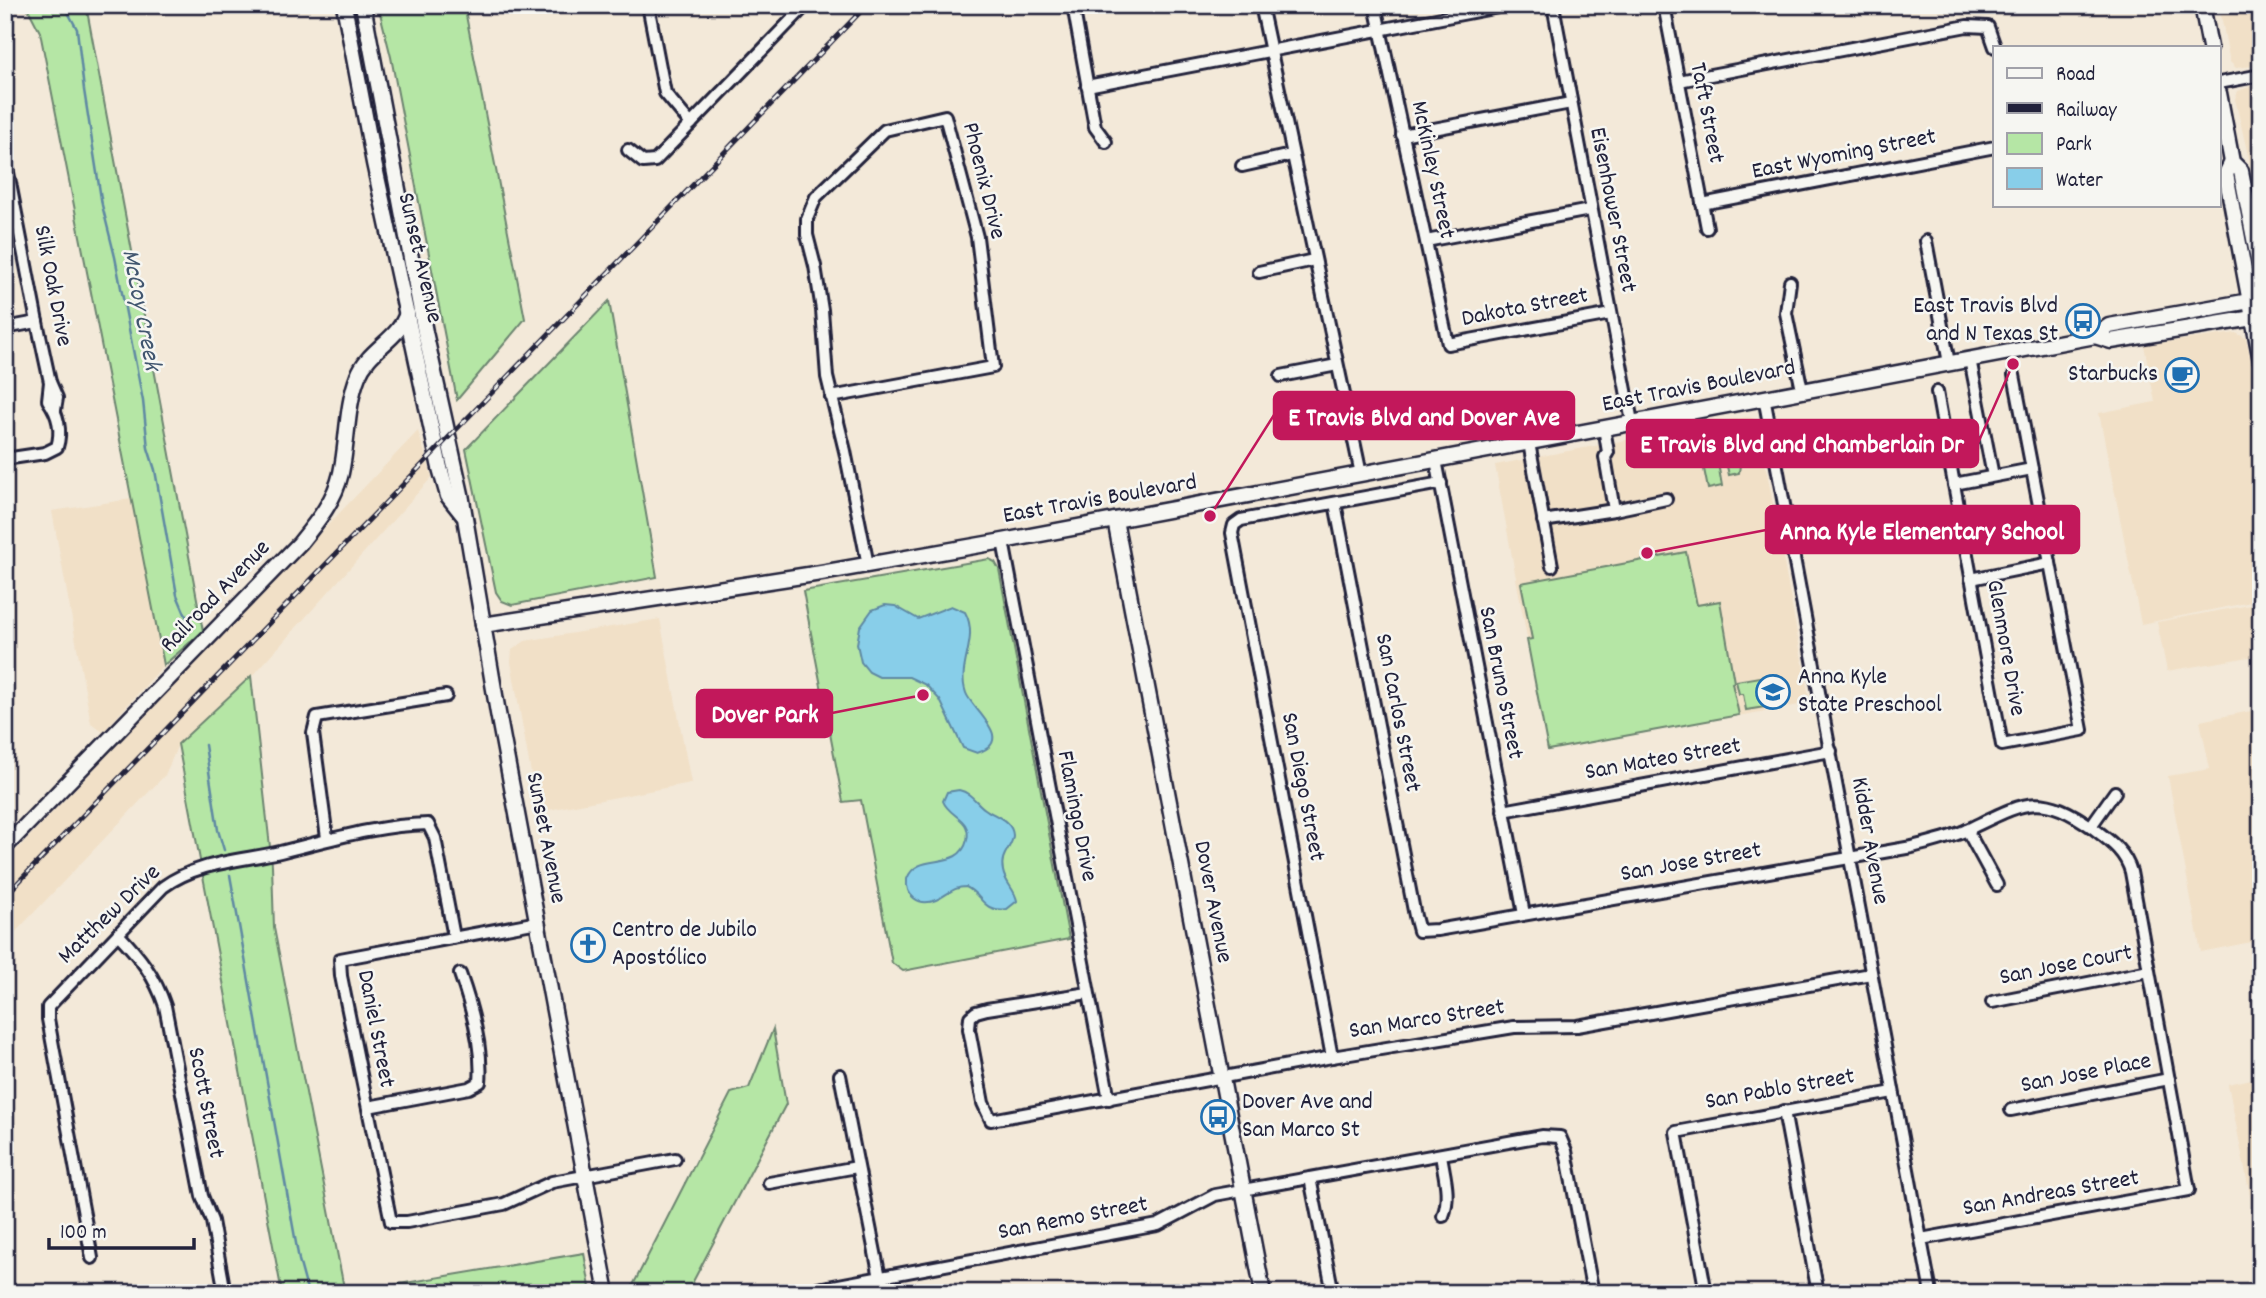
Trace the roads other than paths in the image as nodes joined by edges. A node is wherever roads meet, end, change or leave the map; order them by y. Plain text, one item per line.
1 (344, 5) edge
2 (363, 5) edge
3 (648, 5) edge
4 (806, 5) edge
5 (1073, 5) edge
6 (1261, 5) edge
7 (1375, 5) edge
8 (1509, 5) edge
9 (1553, 5) edge
10 (1664, 5) edge
11 (2202, 5) edge
12 (1380, 29) junction
13 (1995, 46) edge
14 (2210, 46) edge
15 (1271, 51) junction
16 (2261, 75) edge
17 (1679, 81) junction
18 (2220, 83) edge
19 (1087, 86) junction
20 (1571, 103) junction
21 (2220, 106) edge
22 (691, 124) junction
23 (1402, 135) junction
24 (1106, 142) dead end
25 (1993, 147) edge
26 (628, 150) dead end
27 (1291, 155) junction
28 (5, 157) edge
29 (2232, 162) junction
30 (1242, 166) dead end
31 (1702, 204) junction
32 (10, 207) edge
33 (1590, 210) junction
34 (1707, 229) dead end
35 (1426, 241) junction
36 (1926, 241) dead end
37 (1314, 260) junction
38 (1259, 272) dead end
39 (2261, 275) edge
40 (1790, 282) dead end
41 (2255, 300) edge
42 (407, 313) junction
43 (1611, 314) junction
44 (2256, 317) edge
45 (37, 322) junction
46 (5, 328) edge
47 (419, 333) junction
48 (2095, 336) junction
49 (388, 340) junction
50 (1448, 344) joint
51 (1970, 359) junction
52 (2261, 360) edge
53 (1949, 363) junction
54 (1337, 365) junction
55 (2014, 375) dead end
56 (1282, 376) dead end
57 (1802, 390) junction
58 (1937, 392) dead end
59 (831, 397) junction
60 (1764, 397) junction
61 (1632, 422) junction
62 (1604, 428) junction
63 (1529, 443) junction
64 (5, 459) edge
65 (1436, 460) junction
66 (2032, 469) junction
67 (1361, 474) junction
68 (1993, 476) junction
69 (1441, 482) junction
70 (1954, 484) junction
71 (1666, 499) dead end
72 (1335, 503) junction
73 (1614, 510) junction
74 (1115, 520) junction
75 (1543, 521) junction
76 (1003, 541) junction
77 (2050, 563) junction
78 (869, 565) junction
79 (1552, 566) dead end
80 (1971, 579) junction
81 (483, 625) junction
82 (446, 696) dead end
83 (1831, 751) junction
84 (2115, 792) dead end
85 (1503, 811) junction
86 (2091, 826) junction
87 (1967, 830) junction
88 (327, 838) junction
89 (5, 848) edge
90 (1851, 856) junction
91 (1997, 885) dead end
92 (1524, 914) junction
93 (538, 922) junction
94 (1419, 931) joint
95 (117, 934) junction
96 (454, 937) junction
97 (2149, 971) junction
98 (460, 974) dead end
99 (1871, 974) junction
100 (1087, 993) junction
101 (1992, 1002) dead end
102 (1332, 1057) junction
103 (840, 1075) dead end
104 (1222, 1078) junction
105 (2168, 1079) junction
106 (1893, 1092) junction
107 (1109, 1099) junction
108 (369, 1107) junction
109 (2011, 1110) dead end
110 (1784, 1111) junction
111 (1441, 1155) junction
112 (675, 1159) dead end
113 (857, 1167) junction
114 (586, 1176) junction
115 (1310, 1178) junction
116 (769, 1183) dead end
117 (1243, 1190) junction
118 (2189, 1190) joint
119 (1443, 1216) dead end
120 (1922, 1239) junction
121 (92, 1258) dead end
122 (880, 1277) junction
123 (225, 1293) edge
124 (607, 1293) edge
125 (796, 1293) edge
126 (883, 1293) edge
127 (1263, 1293) edge
128 (1333, 1293) edge
129 (1593, 1293) edge
130 (1706, 1293) edge
131 (1818, 1293) edge
132 (1931, 1293) edge

1 - 42 main road, Sunset Avenue
2 - 47 main road, Sunset Avenue
3 - 22 street
4 - 22 street
5 - 19 street
6 - 15 street
7 - 12 street, McKinley Street
8 - 12 street
9 - 20 street, Eisenhower Street
10 - 17 street, Taft Street
11 - 14 main road
12 - 15 street
12 - 23 street, McKinley Street
13 - 17 street
15 - 19 street
15 - 27 street
16 - 18 street
17 - 31 street, Taft Street
19 - 24 street
20 - 23 street
20 - 33 street, Eisenhower Street
21 - 29 main road
22 - 26 street
23 - 35 street, McKinley Street
25 - 31 street, East Wyoming Street
27 - 30 street
27 - 37 street
28 - 32 street, Silk Oak Drive
29 - 39 main road
29 - 41 main road
31 - 34 street, Taft Street
32 - 45 street, Silk Oak Drive
33 - 35 street
33 - 43 street, Eisenhower Street
35 - 50 street, McKinley Street
36 - 53 street
37 - 38 street
37 - 54 street
40 - 57 street
41 - 44 main road
41 - 48 main road, East Travis Boulevard
42 - 47 main road, Sunset Avenue
42 - 49 main road, Railroad Avenue
43 - 50 street, Dakota Street
43 - 61 street, Eisenhower Street
44 - 48 main road, East Travis Boulevard
44 - 52 main road
45 - 46 street
45 - 64 street, Silk Oak Drive
47 - 49 main road
47 - 81 main road, Sunset Avenue
48 - 51 main road, East Travis Boulevard
49 - 89 main road, Railroad Avenue
51 - 53 main road, East Travis Boulevard
51 - 68 street
53 - 57 main road, East Travis Boulevard
54 - 56 street
54 - 67 street
55 - 66 street
57 - 60 main road, East Travis Boulevard
58 - 70 street, Glenmore Drive
59 - 59 street, Phoenix Drive
59 - 78 street, Phoenix Drive
60 - 61 main road, East Travis Boulevard
60 - 83 street, Kidder Avenue
61 - 62 main road, East Travis Boulevard
62 - 63 main road, East Travis Boulevard
62 - 73 street
63 - 65 main road, East Travis Boulevard
63 - 75 street
65 - 67 main road, East Travis Boulevard
65 - 69 street, San Bruno Street
66 - 68 street
66 - 77 street
67 - 74 main road, East Travis Boulevard
68 - 70 street
69 - 72 street
69 - 85 street, San Bruno Street
70 - 80 street, Glenmore Drive
71 - 73 street
72 - 94 street, San Carlos Street
72 - 102 street, San Diego Street
73 - 75 street
74 - 76 main road, East Travis Boulevard
74 - 104 main road, Dover Avenue
75 - 79 street
76 - 78 main road, East Travis Boulevard
76 - 100 street, Flamingo Drive
77 - 80 street
77 - 80 street, Glenmore Drive
78 - 81 main road, East Travis Boulevard
81 - 93 main road, Sunset Avenue
82 - 88 street
83 - 85 street, San Mateo Street
83 - 90 street, Kidder Avenue
84 - 86 street
85 - 92 street, San Bruno Street
86 - 87 street, San Jose Street
86 - 97 street, San Jose Street
87 - 90 street, San Jose Street
87 - 91 street
88 - 95 street, Matthew Drive
88 - 96 street, Matthew Drive
90 - 92 street, San Jose Street
90 - 99 street, Kidder Avenue
92 - 94 street, San Jose Street
93 - 96 street, Daniel Street
93 - 114 main road, Sunset Avenue
95 - 121 street, Matthew Drive
95 - 123 street, Scott Street
96 - 108 street, Daniel Street
97 - 101 street, San Jose Court
97 - 105 street, San Jose Street
98 - 108 street
99 - 102 street, San Marco Street
99 - 106 street, Kidder Avenue
100 - 107 street, Flamingo Drive
100 - 107 street, San Marco Street
102 - 104 street, San Marco Street
103 - 113 street
104 - 107 street, San Marco Street
104 - 117 main road, Dover Avenue
105 - 109 street, San Jose Place
105 - 118 street, San Jose Street
106 - 110 street, San Pablo Street
106 - 120 street, Kidder Avenue
108 - 114 street, Daniel Street
110 - 130 street, San Pablo Street
110 - 131 street
111 - 115 street, San Remo Street
111 - 119 street
111 - 129 street, San Remo Street
112 - 114 street
113 - 116 street
113 - 122 street
114 - 124 main road, Sunset Avenue
115 - 117 street, San Remo Street
115 - 128 street
117 - 122 street, San Remo Street
117 - 127 main road, Dover Avenue
118 - 120 street, San Andreas Street
120 - 132 street, Kidder Avenue
122 - 125 street, San Remo Street
122 - 126 street

